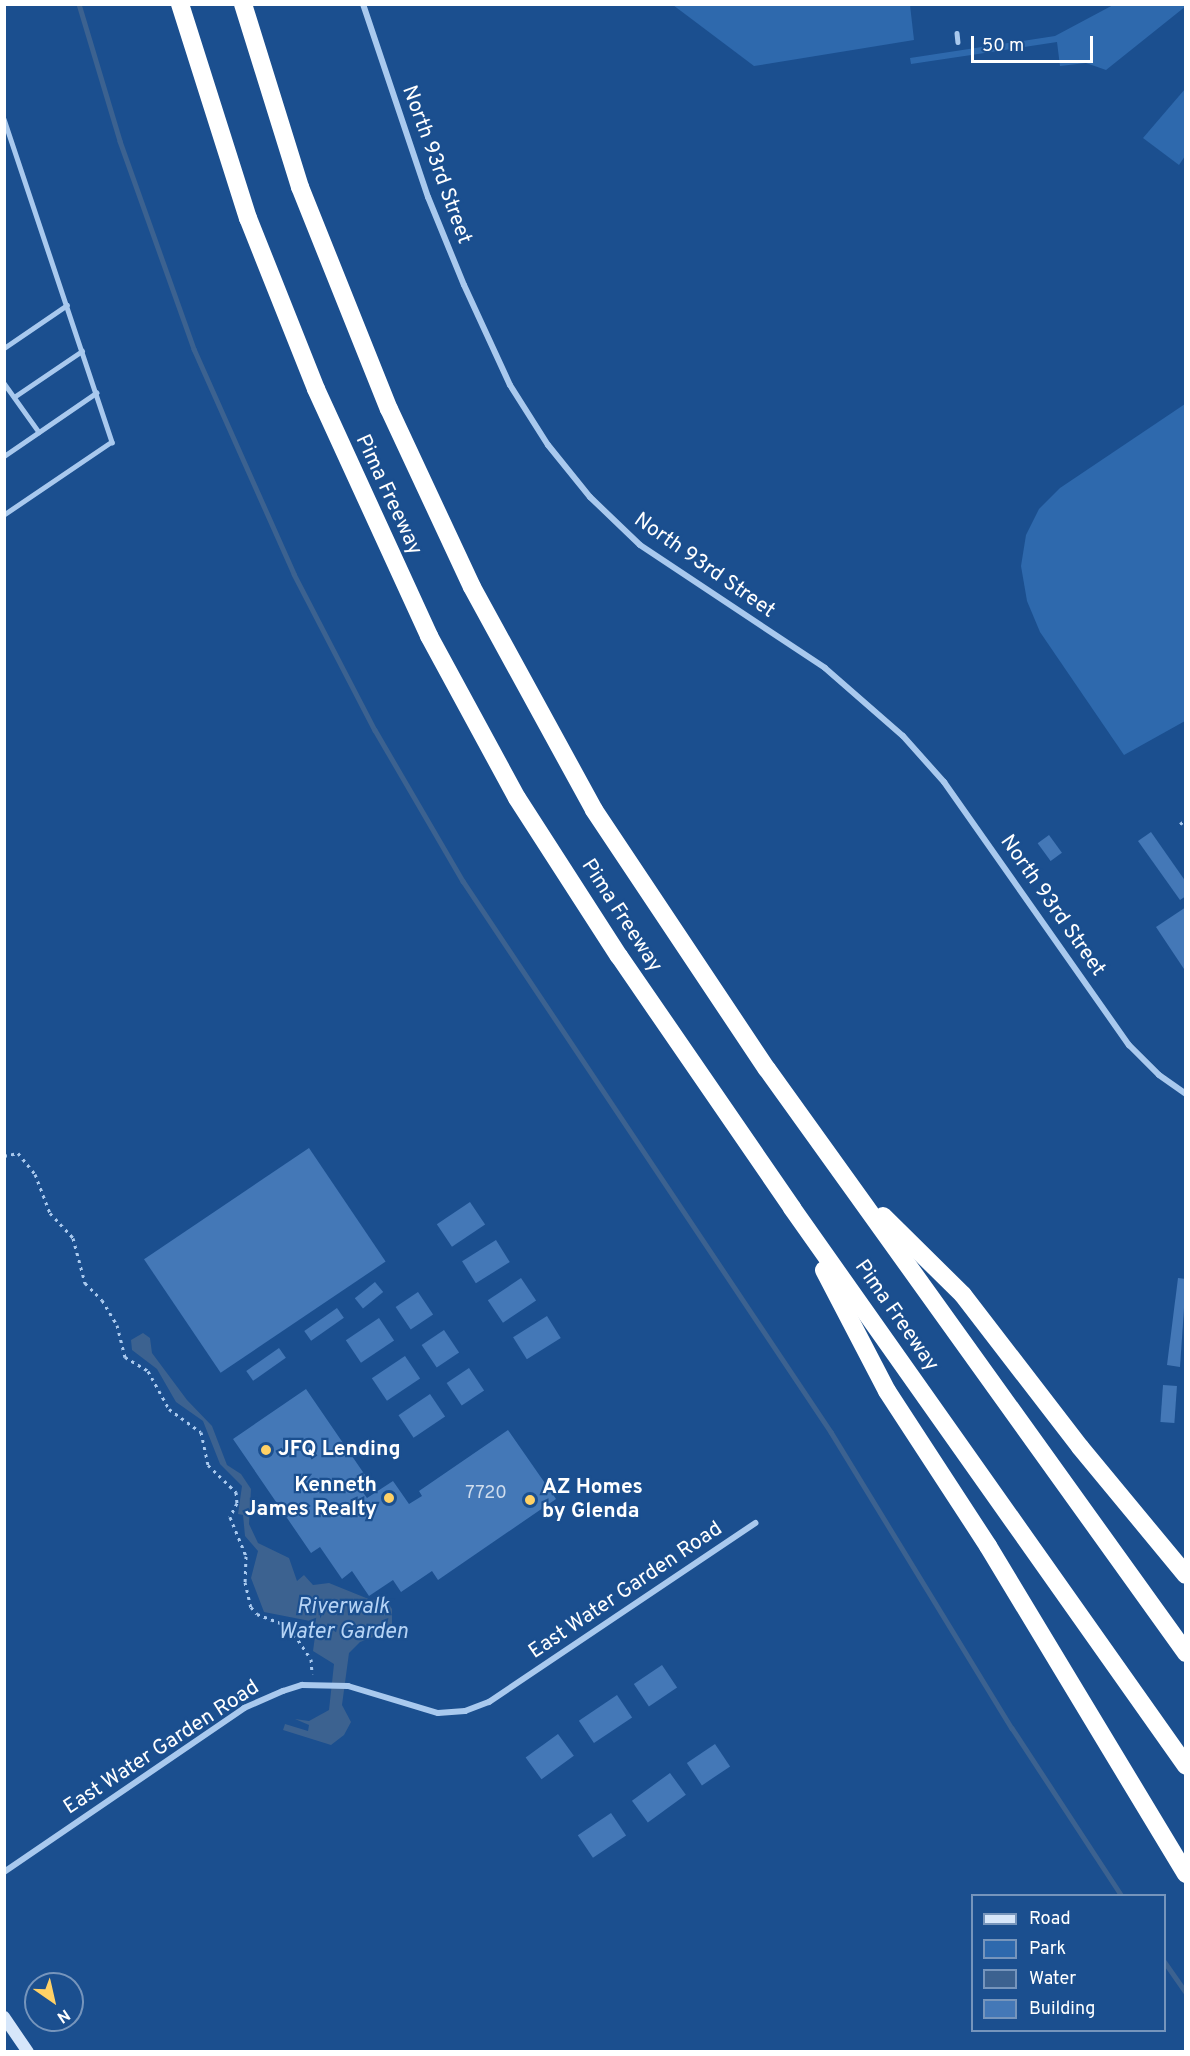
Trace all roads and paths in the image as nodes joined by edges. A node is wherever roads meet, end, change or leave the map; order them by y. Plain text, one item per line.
1 (175, 4) edge
2 (180, 4) edge
3 (243, 4) edge
4 (363, 4) edge
5 (957, 33) dead end
6 (958, 42) dead end
7 (192, 47) junction
8 (4, 119) edge
9 (67, 305) junction
10 (4, 348) edge
11 (82, 351) junction
12 (4, 383) edge
13 (96, 393) junction
14 (14, 397) junction
15 (39, 432) junction
16 (4, 456) edge
17 (4, 515) edge
18 (1185, 820) edge
19 (1180, 824) dead end
20 (1185, 1094) edge
21 (4, 1156) edge
22 (837, 1167) junction
23 (792, 1208) junction
24 (755, 1522) dead end
25 (1185, 1575) edge
26 (1185, 1653) edge
27 (312, 1685) junction
28 (1185, 1766) edge
29 (4, 1872) edge
30 (1185, 1874) edge
31 (4, 2017) edge
32 (28, 2052) edge

1 - 7 highway
2 - 7 highway, Pima Freeway
3 - 22 highway, Pima Freeway
4 - 20 street, North 93rd Street
5 - 6 lane
7 - 23 highway, Pima Freeway
8 - 9 lane
9 - 10 lane
9 - 11 lane
11 - 13 lane
11 - 14 lane
12 - 14 lane
13 - 15 lane
13 - 17 lane
14 - 15 lane
15 - 16 lane
18 - 19 path
21 - 27 path
22 - 25 highway
22 - 26 highway, Pima Freeway
23 - 28 highway, Pima Freeway
23 - 30 highway
24 - 27 street, East Water Garden Road
27 - 29 street, East Water Garden Road
31 - 32 street

